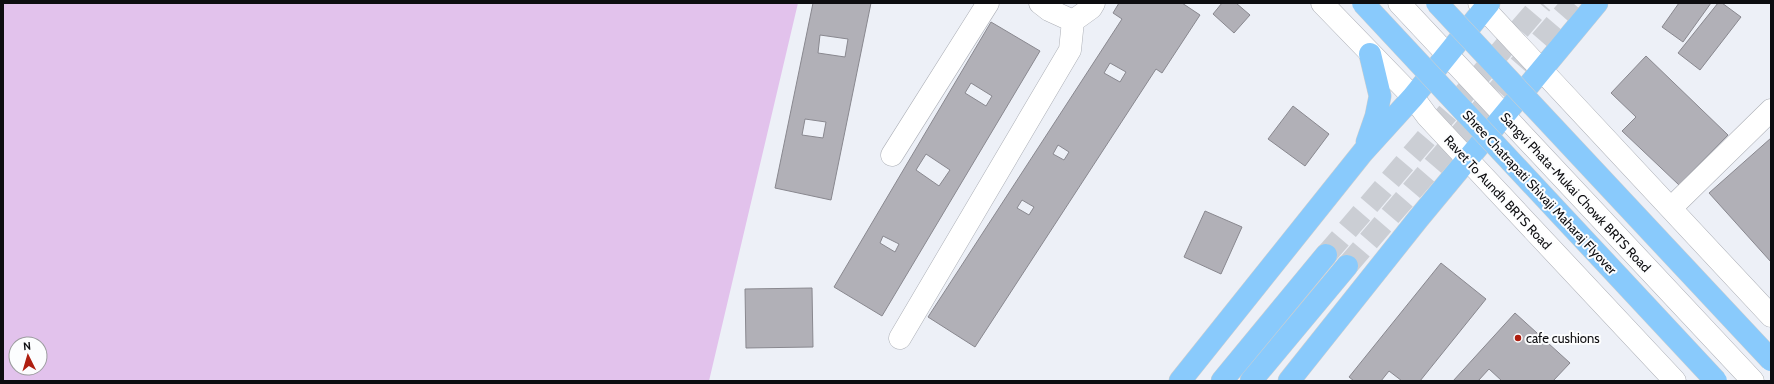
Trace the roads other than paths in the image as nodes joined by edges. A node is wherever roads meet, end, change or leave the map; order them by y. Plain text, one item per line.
1 (988, 3) edge
2 (1040, 3) edge
3 (1094, 3) edge
4 (1322, 3) edge
5 (1363, 3) edge
6 (1399, 3) edge
7 (1437, 3) edge
8 (1597, 3) edge
9 (1484, 5) edge
10 (1073, 21) junction
11 (1370, 54) junction
12 (1447, 54) junction
13 (1542, 70) junction
14 (1412, 97) junction
15 (1771, 110) edge
16 (1504, 116) junction
17 (1363, 152) junction
18 (892, 155) dead end
19 (1468, 160) junction
20 (1671, 208) junction
21 (1326, 255) tunnel mouth
22 (1346, 266) tunnel mouth
23 (1771, 316) edge
24 (900, 338) dead end
25 (1771, 360) edge
26 (1180, 381) edge
27 (1222, 381) edge
28 (1251, 381) edge
29 (1289, 381) edge
30 (1675, 381) edge
31 (1716, 381) edge
32 (1753, 381) edge

1 - 18 street
2 - 10 street
3 - 10 street
4 - 11 street, Ravet To Aundh BRTS Road
5 - 31 main road, Shree Chatrapati Shivaji Maharaj Flyover, bridge
6 - 12 street, Sangvi Phata-Mukai Chowk BRTS Road
7 - 25 main road, bridge
8 - 13 main road
9 - 12 main road
9 - 13 street
10 - 24 street
11 - 14 street, Ravet To Aundh BRTS Road
11 - 17 main road
12 - 14 main road
12 - 16 street, Sangvi Phata-Mukai Chowk BRTS Road
13 - 16 main road
13 - 20 street
14 - 17 main road
14 - 19 street, Ravet To Aundh BRTS Road
15 - 20 street
16 - 19 main road
16 - 32 street, Sangvi Phata-Mukai Chowk BRTS Road
17 - 26 main road
19 - 29 main road
19 - 30 street, Ravet To Aundh BRTS Road
20 - 23 street
21 - 27 main road
22 - 28 main road

